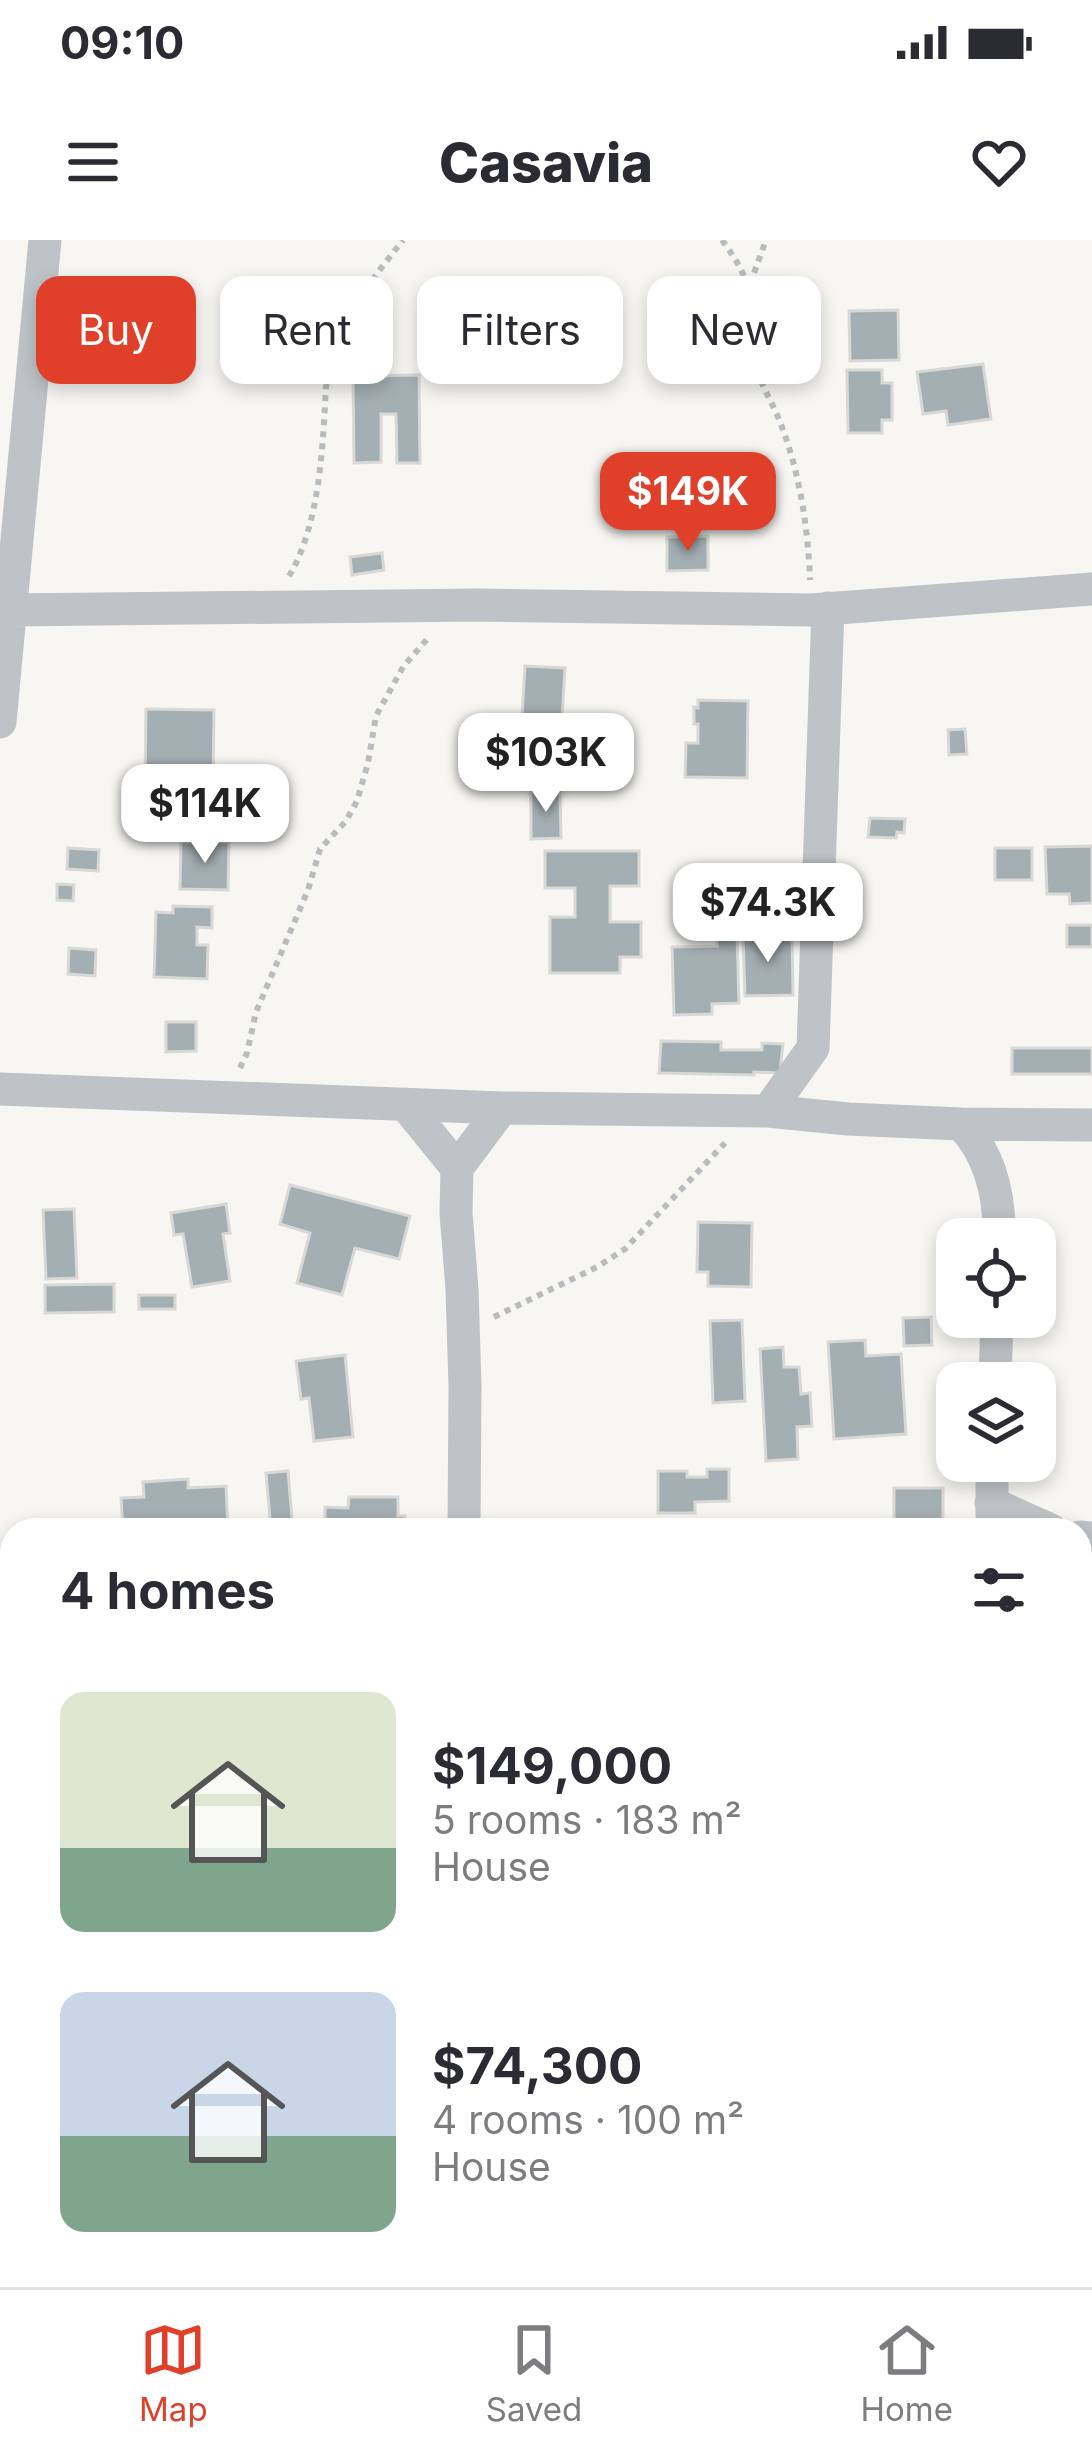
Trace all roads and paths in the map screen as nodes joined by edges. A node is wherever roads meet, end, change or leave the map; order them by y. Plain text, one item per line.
1 (45, 240) edge
2 (403, 240) edge
3 (722, 240) edge
4 (766, 240) edge
5 (745, 276) edge
6 (753, 276) edge
7 (762, 384) edge
8 (1092, 589) edge
9 (271, 606) junction
10 (820, 609) junction
11 (10, 610) junction
12 (430, 635) dead end
13 (0, 722) edge
14 (0, 1089) edge
15 (215, 1096) junction
16 (405, 1103) junction
17 (502, 1108) junction
18 (762, 1111) junction
19 (962, 1124) junction
20 (1092, 1125) edge
21 (457, 1168) junction
22 (1000, 1218) edge
23 (464, 1342) junction
24 (992, 1482) edge
25 (992, 1516) edge
26 (464, 1518) edge

1 - 11 street
2 - 9 path
3 - 5 path
4 - 6 path
7 - 10 path
8 - 10 street
9 - 10 street
9 - 11 street
10 - 18 street
11 - 13 street
12 - 15 path
14 - 15 street
15 - 16 street
16 - 17 street
16 - 21 street
17 - 18 street
17 - 21 street
18 - 19 street
18 - 23 path
19 - 20 street
19 - 22 street
21 - 23 street
23 - 26 street
24 - 25 street

